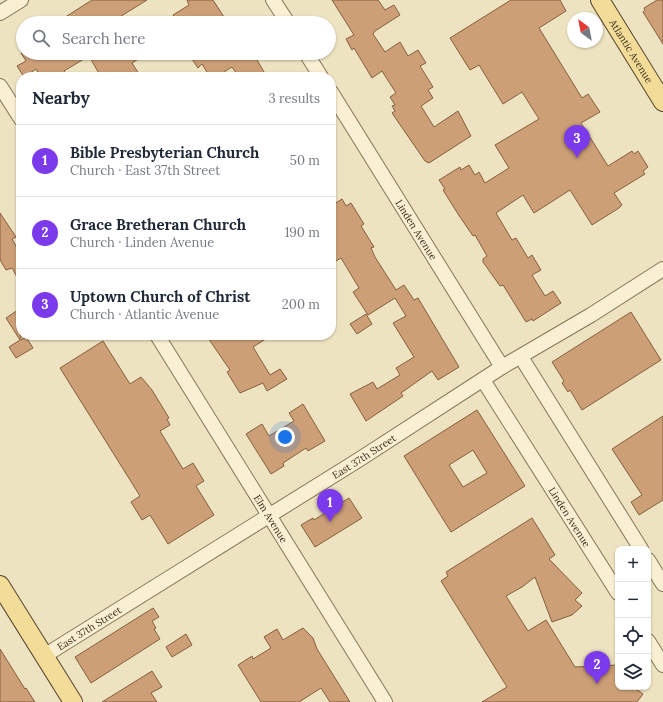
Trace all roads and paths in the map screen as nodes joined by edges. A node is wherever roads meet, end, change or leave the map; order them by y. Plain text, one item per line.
1 (21, 0) edge
2 (274, 0) edge
3 (600, 0) edge
4 (0, 13) edge
5 (284, 16) edge
6 (310, 60) edge
7 (318, 72) edge
8 (0, 86) edge
9 (336, 100) edge
10 (663, 102) edge
11 (16, 111) edge
12 (663, 269) edge
13 (160, 340) edge
14 (521, 357) junction
15 (502, 367) junction
16 (483, 380) junction
17 (269, 515) junction
18 (639, 546) edge
19 (651, 565) edge
20 (663, 584) edge
21 (0, 585) edge
22 (615, 588) edge
23 (651, 646) edge
24 (44, 656) junction
25 (663, 664) edge
26 (73, 702) edge
27 (385, 702) edge

1 - 4 street
2 - 5 street
3 - 10 main road, Atlantic Avenue
6 - 7 street
8 - 11 street
9 - 15 street, Linden Avenue
12 - 14 street, East 37th Street
13 - 17 street, Elm Avenue
14 - 15 street, East 37th Street
14 - 18 street
15 - 16 street, East 37th Street
16 - 17 street, East 37th Street
16 - 22 street, Linden Avenue
17 - 24 street, East 37th Street
17 - 27 street, Elm Avenue
19 - 20 street
21 - 24 main road
23 - 25 street
24 - 26 main road

